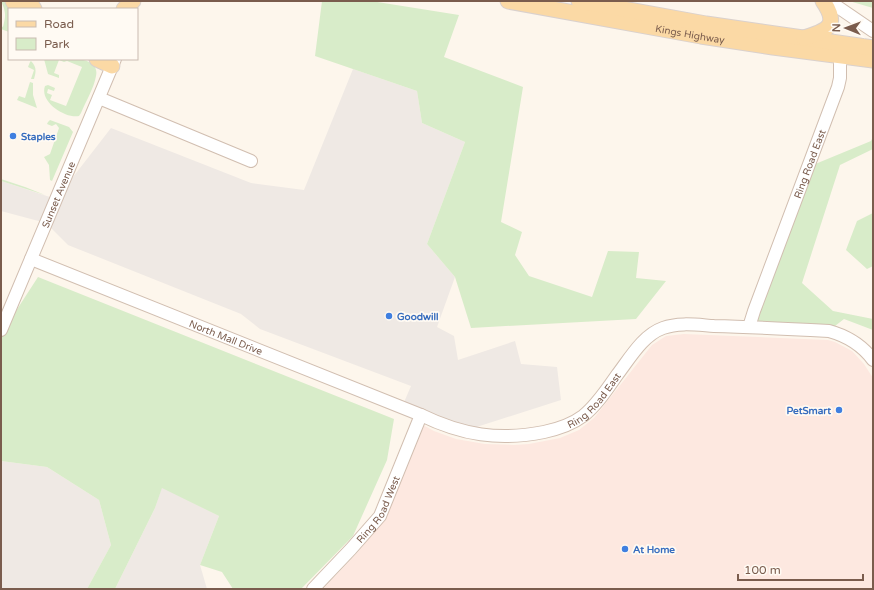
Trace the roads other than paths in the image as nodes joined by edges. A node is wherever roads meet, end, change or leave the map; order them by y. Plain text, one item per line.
1 (133, 1) edge
2 (508, 1) edge
3 (579, 1) edge
4 (823, 1) edge
5 (828, 1) edge
6 (125, 8) edge
7 (873, 31) edge
8 (802, 39) junction
9 (873, 48) edge
10 (839, 50) junction
11 (101, 60) edge
12 (873, 60) edge
13 (113, 63) edge
14 (99, 98) junction
15 (251, 161) dead end
16 (31, 259) junction
17 (749, 327) junction
18 (1, 330) edge
19 (873, 360) edge
20 (421, 414) junction
21 (313, 589) edge

1 - 6 main road
2 - 10 main road, Kings Highway
3 - 8 main road, Kings Highway
4 - 8 main road
5 - 7 street
8 - 10 main road, Kings Highway
9 - 10 main road, Kings Highway
10 - 12 main road, Kings Highway
10 - 17 street, Ring Road East
11 - 13 main road
13 - 14 street, Sunset Avenue
14 - 15 street
14 - 16 street, Sunset Avenue
16 - 18 street, Sunset Avenue
16 - 20 street, North Mall Drive
17 - 19 street, Ring Road East
17 - 20 street, Ring Road East
20 - 21 street, Ring Road West

